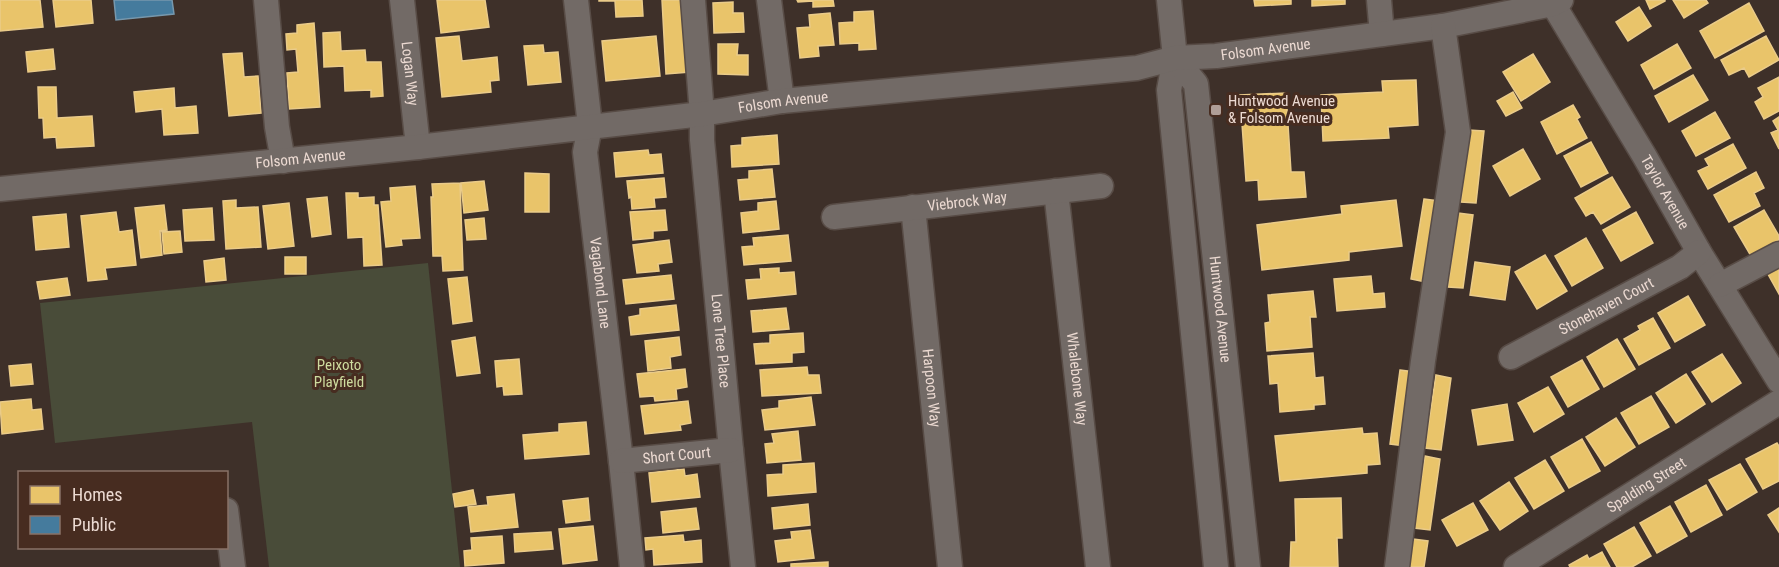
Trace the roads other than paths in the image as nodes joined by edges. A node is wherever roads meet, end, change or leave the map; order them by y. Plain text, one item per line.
1 (266, 0) edge
2 (402, 0) edge
3 (576, 0) edge
4 (693, 0) edge
5 (769, 0) edge
6 (1169, 0) edge
7 (1378, 0) edge
8 (1557, 2) edge
9 (1443, 26) junction
10 (1382, 34) junction
11 (1174, 58) junction
12 (782, 101) junction
13 (702, 114) junction
14 (590, 126) junction
15 (418, 147) junction
16 (283, 161) junction
17 (1101, 186) dead end
18 (0, 189) edge
19 (1056, 191) junction
20 (913, 207) junction
21 (834, 218) dead end
22 (1699, 252) junction
23 (1779, 254) edge
24 (1720, 285) junction
25 (1511, 357) dead end
26 (1779, 381) edge
27 (1779, 402) edge
28 (731, 450) junction
29 (621, 461) junction
30 (228, 526) edge
31 (233, 567) edge
32 (632, 567) edge
33 (743, 567) edge
34 (950, 567) edge
35 (1098, 567) edge
36 (1216, 567) edge
37 (1248, 567) edge
38 (1397, 567) edge
39 (1516, 567) edge

1 - 16 street
2 - 15 street, Logan Way
3 - 14 street, Vagabond Lane
4 - 13 street, Lone Tree Place
5 - 12 street
6 - 11 street, Huntwood Avenue
7 - 10 street
8 - 9 street, Folsom Avenue
8 - 22 street, Taylor Avenue
9 - 10 street, Folsom Avenue
9 - 38 street
10 - 11 street, Folsom Avenue
11 - 12 street, Folsom Avenue
11 - 36 street, Huntwood Avenue
11 - 37 street, Huntwood Avenue
12 - 13 street, Folsom Avenue
13 - 14 street, Folsom Avenue
13 - 28 street, Lone Tree Place
14 - 15 street, Folsom Avenue
14 - 29 street, Vagabond Lane
15 - 16 street, Folsom Avenue
16 - 18 street, Folsom Avenue
17 - 19 street, Viebrock Way
19 - 20 street, Viebrock Way
19 - 35 street, Whalebone Way
20 - 21 street, Viebrock Way
20 - 34 street, Harpoon Way
22 - 24 street, Taylor Avenue
22 - 25 street, Stonehaven Court
23 - 24 street
24 - 26 street, Taylor Avenue
27 - 39 street, Spalding Street
28 - 29 street, Short Court
28 - 33 street, Lone Tree Place
29 - 32 street, Vagabond Lane
30 - 31 street

